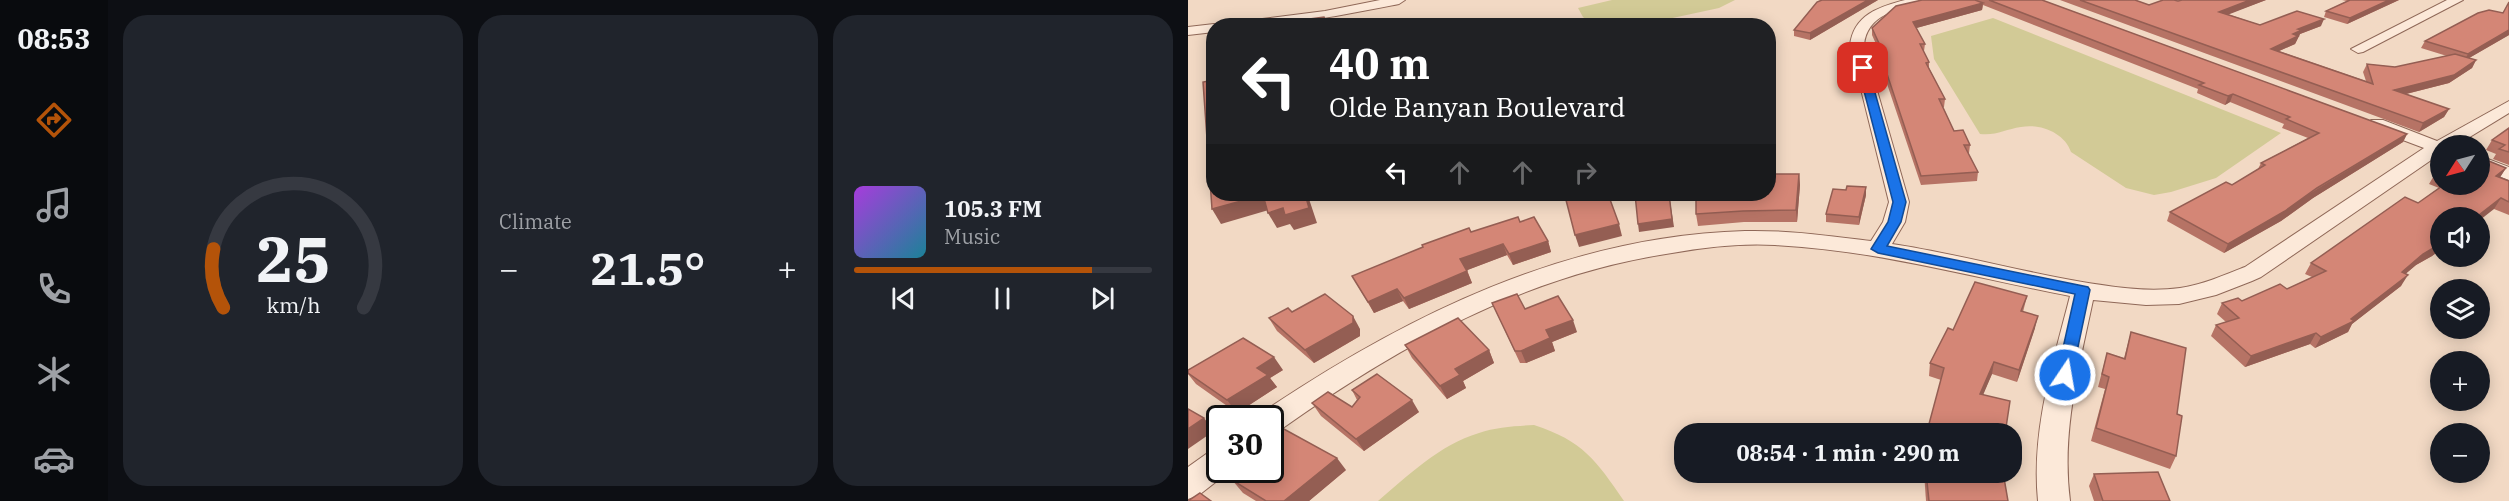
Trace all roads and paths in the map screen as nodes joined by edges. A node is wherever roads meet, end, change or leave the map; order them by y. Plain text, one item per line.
1 (1399, 0) edge
2 (1920, 0) edge
3 (2457, 0) edge
4 (1301, 18) edge
5 (1206, 29) edge
6 (1188, 31) edge
7 (2358, 49) dead end
8 (2509, 106) edge
9 (2361, 118) edge
10 (2460, 135) edge
11 (2430, 143) edge
12 (2430, 154) edge
13 (2490, 166) edge
14 (2509, 174) edge
15 (1878, 249) junction
16 (2083, 290) junction
17 (1284, 412) edge
18 (1206, 472) edge
19 (1188, 485) edge
20 (2054, 501) edge

1 - 4 street
2 - 15 street
3 - 7 street
5 - 6 street
8 - 10 street
9 - 11 street
12 - 16 street
13 - 14 street
15 - 16 street
15 - 17 street
16 - 20 street
18 - 19 street

